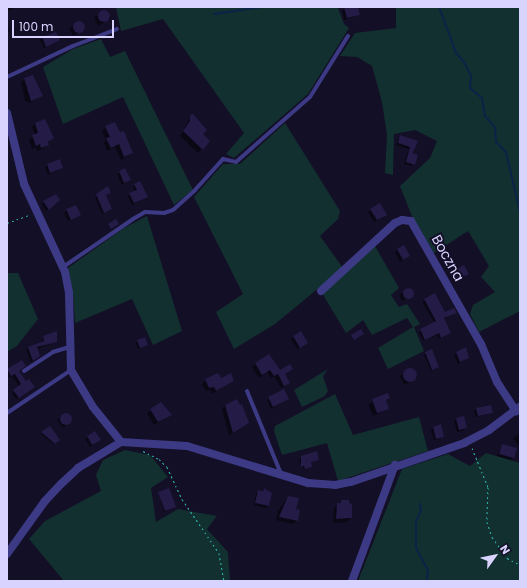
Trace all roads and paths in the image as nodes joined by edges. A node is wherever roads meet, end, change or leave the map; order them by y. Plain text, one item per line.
1 (117, 30) dead end
2 (348, 36) dead end
3 (7, 77) edge
4 (7, 113) edge
5 (36, 212) junction
6 (7, 222) edge
7 (63, 267) junction
8 (321, 291) dead end
9 (69, 347) junction
10 (71, 370) junction
11 (24, 371) dead end
12 (247, 391) dead end
13 (518, 409) edge
14 (7, 413) edge
15 (470, 440) junction
16 (121, 442) junction
17 (141, 450) dead end
18 (395, 465) junction
19 (281, 475) junction
20 (7, 554) edge
21 (520, 564) edge
22 (224, 581) edge
23 (352, 581) edge

1 - 3 lane
2 - 7 lane
4 - 5 street
5 - 6 path
5 - 7 street
7 - 9 street
8 - 13 street, Boczna
9 - 10 street
9 - 11 lane
10 - 14 lane
10 - 16 street
12 - 19 lane
13 - 15 street
15 - 18 street
15 - 21 path
16 - 19 street
16 - 20 street
17 - 22 path
18 - 19 street
18 - 23 street

